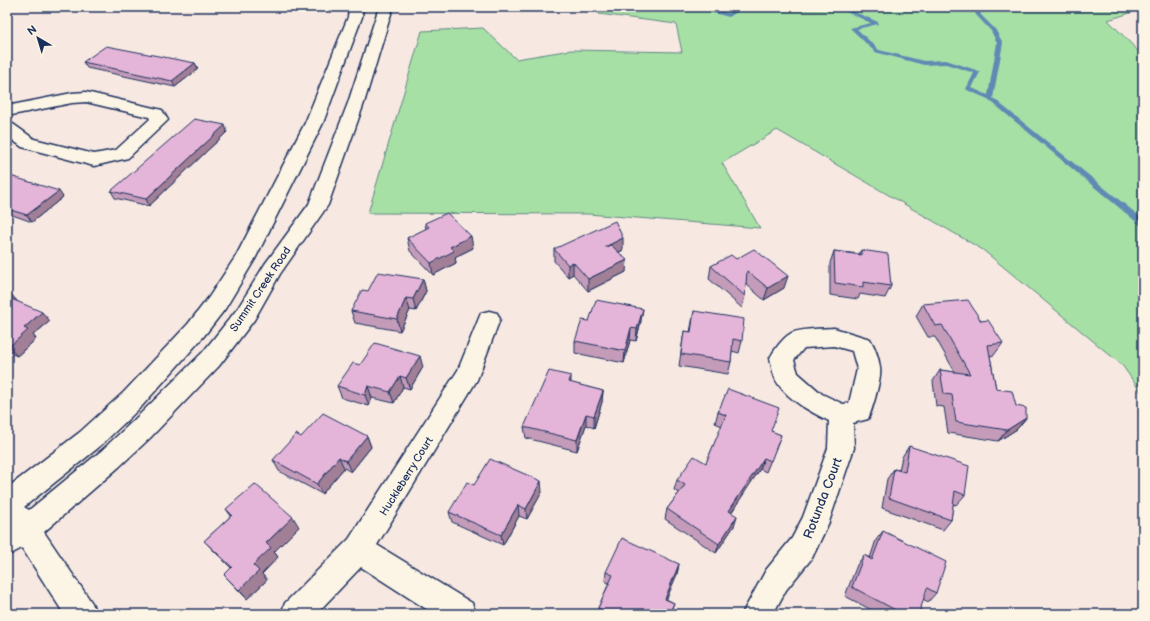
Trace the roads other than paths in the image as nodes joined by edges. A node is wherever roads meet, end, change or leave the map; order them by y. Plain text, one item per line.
1 (356, 7) edge
2 (386, 7) edge
3 (7, 111) edge
4 (7, 128) edge
5 (489, 319) dead end
6 (841, 415) dead end
7 (8, 504) edge
8 (16, 536) edge
9 (359, 549) junction
10 (81, 614) edge
11 (296, 614) edge
12 (461, 614) edge
13 (758, 614) edge

1 - 7 street
2 - 8 street, Summit Creek Road
3 - 4 street
5 - 9 street, Huckleberry Court
6 - 13 street, Rotunda Court
7 - 8 street
8 - 10 street
9 - 11 street, Huckleberry Court
9 - 12 street

